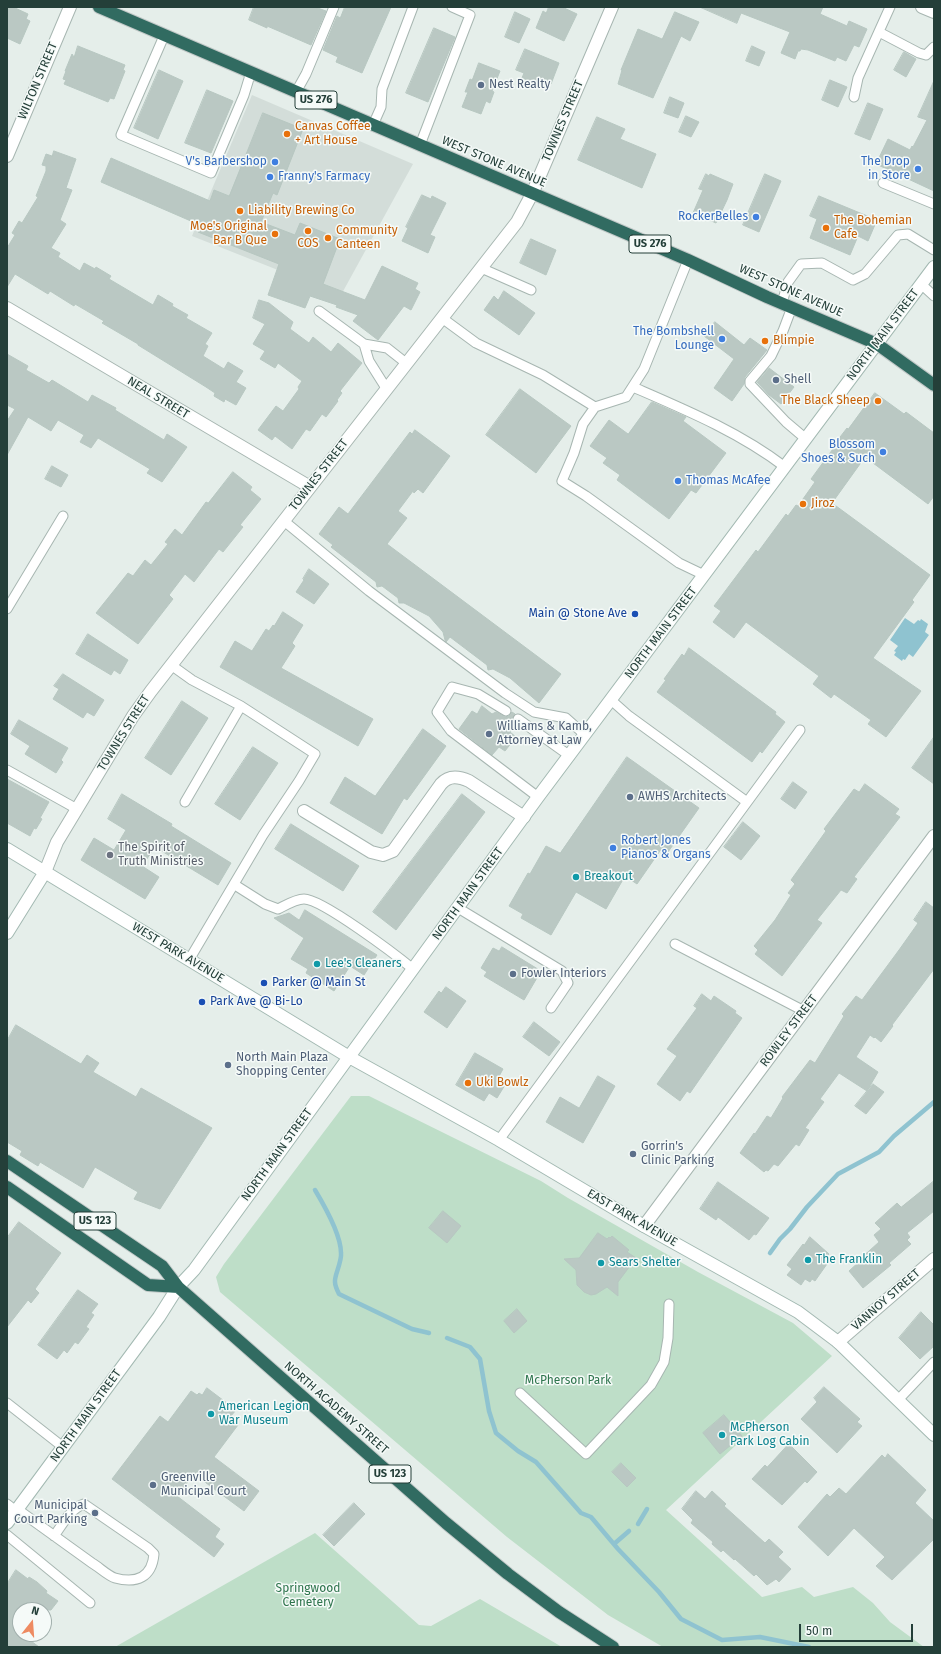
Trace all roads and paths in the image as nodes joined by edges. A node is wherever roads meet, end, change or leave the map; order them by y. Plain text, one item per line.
1 (70, 7) edge
2 (334, 7) edge
3 (413, 7) edge
4 (452, 7) edge
5 (612, 7) edge
6 (890, 7) edge
7 (922, 7) edge
8 (107, 8) edge
9 (934, 12) edge
10 (879, 32) junction
11 (164, 36) junction
12 (934, 47) edge
13 (251, 72) junction
14 (296, 92) junction
15 (854, 97) dead end
16 (373, 125) junction
17 (420, 145) junction
18 (7, 156) edge
19 (883, 183) dead end
20 (532, 194) junction
21 (934, 204) edge
22 (934, 250) edge
23 (688, 260) junction
24 (934, 267) edge
25 (481, 268) junction
26 (921, 284) junction
27 (531, 290) dead end
28 (934, 296) edge
29 (787, 305) junction
30 (318, 311) dead end
31 (9, 313) edge
32 (442, 318) junction
33 (364, 344) junction
34 (877, 344) junction
35 (406, 363) junction
36 (934, 385) edge
37 (633, 387) junction
38 (386, 388) junction
39 (595, 407) junction
40 (806, 439) junction
41 (785, 467) junction
42 (310, 487) junction
43 (63, 516) dead end
44 (284, 521) junction
45 (704, 575) junction
46 (7, 609) edge
47 (171, 665) junction
48 (611, 700) junction
49 (241, 706) junction
50 (506, 711) dead end
51 (518, 719) dead end
52 (800, 730) dead end
53 (585, 735) junction
54 (570, 756) junction
55 (7, 770) edge
56 (538, 797) junction
57 (185, 802) dead end
58 (748, 802) junction
59 (77, 809) junction
60 (304, 811) dead end
61 (524, 817) junction
62 (934, 836) edge
63 (7, 849) edge
64 (45, 872) junction
65 (234, 885) junction
66 (458, 908) junction
67 (7, 933) edge
68 (675, 944) dead end
69 (189, 960) junction
70 (413, 969) junction
71 (551, 1008) dead end
72 (804, 1011) junction
73 (349, 1057) junction
74 (499, 1140) junction
75 (7, 1161) edge
76 (7, 1187) edge
77 (644, 1226) junction
78 (934, 1259) edge
79 (178, 1287) junction
80 (669, 1304) dead end
81 (838, 1342) junction
82 (934, 1362) edge
83 (520, 1393) dead end
84 (898, 1400) junction
85 (7, 1403) edge
86 (934, 1435) edge
87 (63, 1447) junction
88 (13, 1508) edge
89 (7, 1523) edge
90 (7, 1535) edge
91 (54, 1536) junction
92 (90, 1603) dead end
93 (613, 1647) edge

1 - 18 street, WILTON STREET
2 - 14 lane
3 - 16 lane
4 - 17 lane
5 - 20 street, TOWNES STREET
6 - 10 lane
7 - 9 street
8 - 11 highway, WEST STONE AVENUE / US 276
10 - 12 lane
10 - 15 lane
11 - 13 highway, WEST STONE AVENUE / US 276
11 - 13 lane
13 - 14 highway, WEST STONE AVENUE / US 276
14 - 16 highway, WEST STONE AVENUE / US 276
16 - 17 highway, WEST STONE AVENUE / US 276
17 - 20 highway, WEST STONE AVENUE / US 276
19 - 21 lane
20 - 23 highway, WEST STONE AVENUE / US 276
20 - 25 street, TOWNES STREET
22 - 29 lane
23 - 29 highway, WEST STONE AVENUE / US 276
23 - 37 lane
24 - 26 street, NORTH MAIN STREET
25 - 27 lane
25 - 32 street, TOWNES STREET
26 - 28 lane
26 - 34 street, NORTH MAIN STREET
29 - 34 highway, WEST STONE AVENUE / US 276
29 - 40 lane
30 - 33 lane
31 - 42 street, NEAL STREET
32 - 35 street, TOWNES STREET
32 - 39 lane
33 - 35 lane
33 - 38 lane
34 - 36 highway, US 276
34 - 40 street, NORTH MAIN STREET
35 - 38 street, TOWNES STREET
37 - 39 lane
37 - 41 lane
38 - 42 street, TOWNES STREET
39 - 45 lane
40 - 41 street, NORTH MAIN STREET
41 - 45 street, NORTH MAIN STREET
42 - 44 street, TOWNES STREET
43 - 46 lane
44 - 47 street, TOWNES STREET
44 - 53 lane
45 - 48 street, NORTH MAIN STREET
47 - 49 lane
47 - 59 street, TOWNES STREET
48 - 53 street, NORTH MAIN STREET
48 - 58 lane
49 - 57 lane
49 - 65 lane
50 - 56 lane
51 - 54 lane
52 - 58 lane
53 - 54 street, NORTH MAIN STREET
54 - 56 street, NORTH MAIN STREET
55 - 59 lane
56 - 61 street, NORTH MAIN STREET
58 - 74 lane
59 - 64 street, TOWNES STREET
60 - 61 street
61 - 66 street, NORTH MAIN STREET
62 - 72 street, ROWLEY STREET
63 - 64 street, WEST PARK AVENUE
64 - 67 street, TOWNES STREET
64 - 69 street, WEST PARK AVENUE
65 - 69 lane
65 - 70 lane
66 - 70 street, NORTH MAIN STREET
66 - 71 lane
68 - 72 lane
69 - 73 street, WEST PARK AVENUE
70 - 73 street, NORTH MAIN STREET
72 - 77 street, ROWLEY STREET
73 - 74 street, EAST PARK AVENUE
73 - 79 street, NORTH MAIN STREET
74 - 77 street, EAST PARK AVENUE
75 - 79 highway, NORTH ACADEMY STREET / US 123
76 - 79 highway, US 123
77 - 81 street, EAST PARK AVENUE
78 - 81 street, VANNOY STREET
79 - 87 street, NORTH MAIN STREET
79 - 93 highway, NORTH ACADEMY STREET / US 123
80 - 83 lane
81 - 84 street, EAST PARK AVENUE
82 - 84 lane
84 - 86 street, EAST PARK AVENUE
85 - 87 lane
87 - 88 street, NORTH MAIN STREET
88 - 89 street, NORTH MAIN STREET
88 - 91 lane
90 - 92 lane
91 - 91 lane

